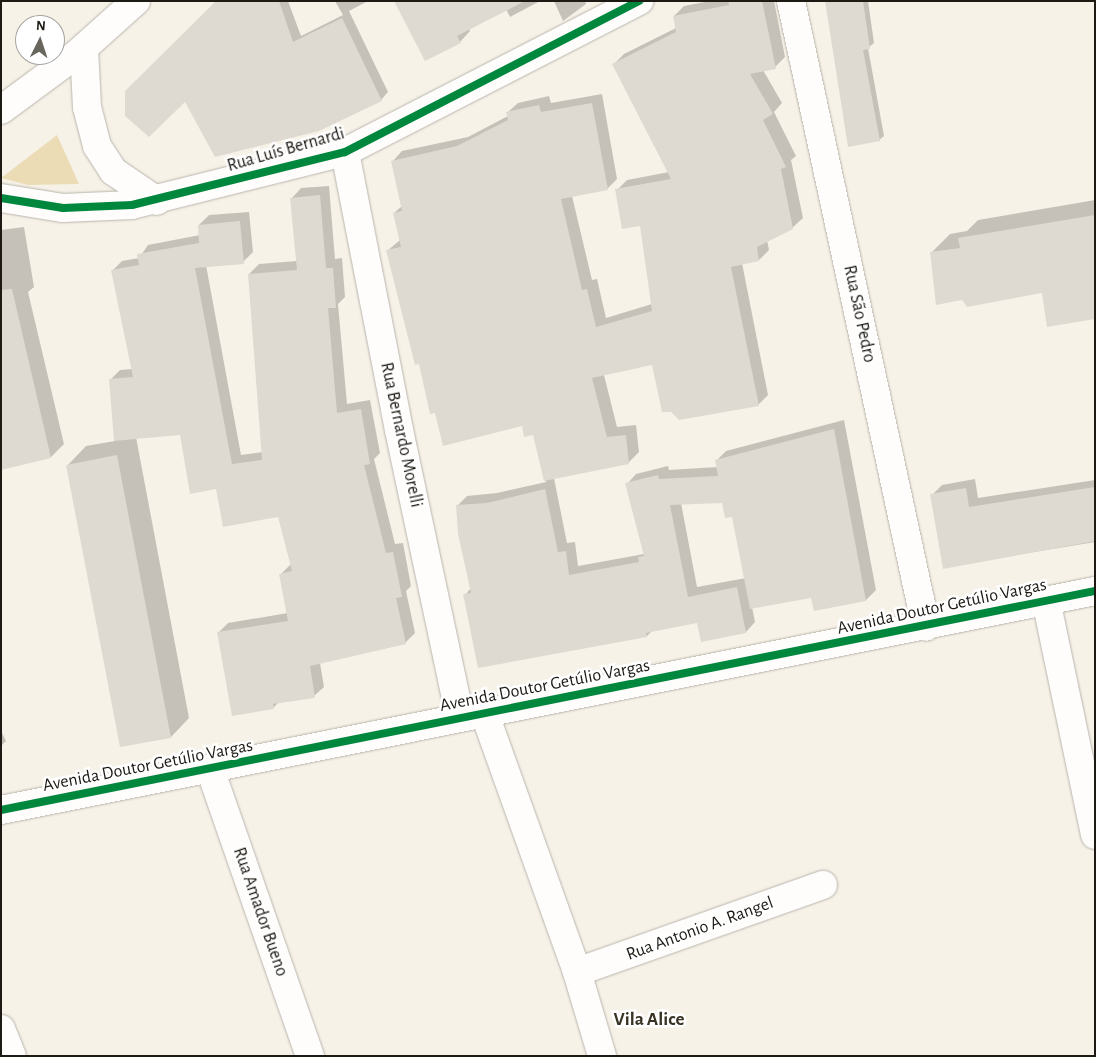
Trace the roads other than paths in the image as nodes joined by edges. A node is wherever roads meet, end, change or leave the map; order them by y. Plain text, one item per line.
1 (136, 1) edge
2 (639, 1) edge
3 (791, 1) edge
4 (84, 48) junction
5 (1, 110) edge
6 (345, 152) junction
7 (1, 198) edge
8 (157, 201) junction
9 (1095, 590) edge
10 (1046, 600) junction
11 (926, 627) junction
12 (472, 715) junction
13 (210, 769) junction
14 (1, 810) edge
15 (1095, 835) edge
16 (823, 885) dead end
17 (578, 972) junction
18 (1, 1029) edge
19 (12, 1056) edge
20 (310, 1056) edge
21 (602, 1056) edge

1 - 4 street
2 - 6 street, Rua Luís Bernardi
3 - 11 street, Rua São Pedro
4 - 5 street
4 - 8 street
6 - 8 street, Rua Luís Bernardi
6 - 12 street, Rua Bernardo Morelli
7 - 8 street, Rua Luís Bernardi
9 - 10 street, Avenida Doutor Getúlio Vargas
10 - 11 street, Avenida Doutor Getúlio Vargas
10 - 15 street
11 - 12 street, Avenida Doutor Getúlio Vargas
12 - 13 street, Avenida Doutor Getúlio Vargas
12 - 17 street, Rua Bernardo Morelli
13 - 14 street, Avenida Doutor Getúlio Vargas
13 - 20 street, Rua Amador Bueno
16 - 17 street, Rua Antonio A. Rangel
17 - 21 street, Rua Bernardo Morelli
18 - 19 street

